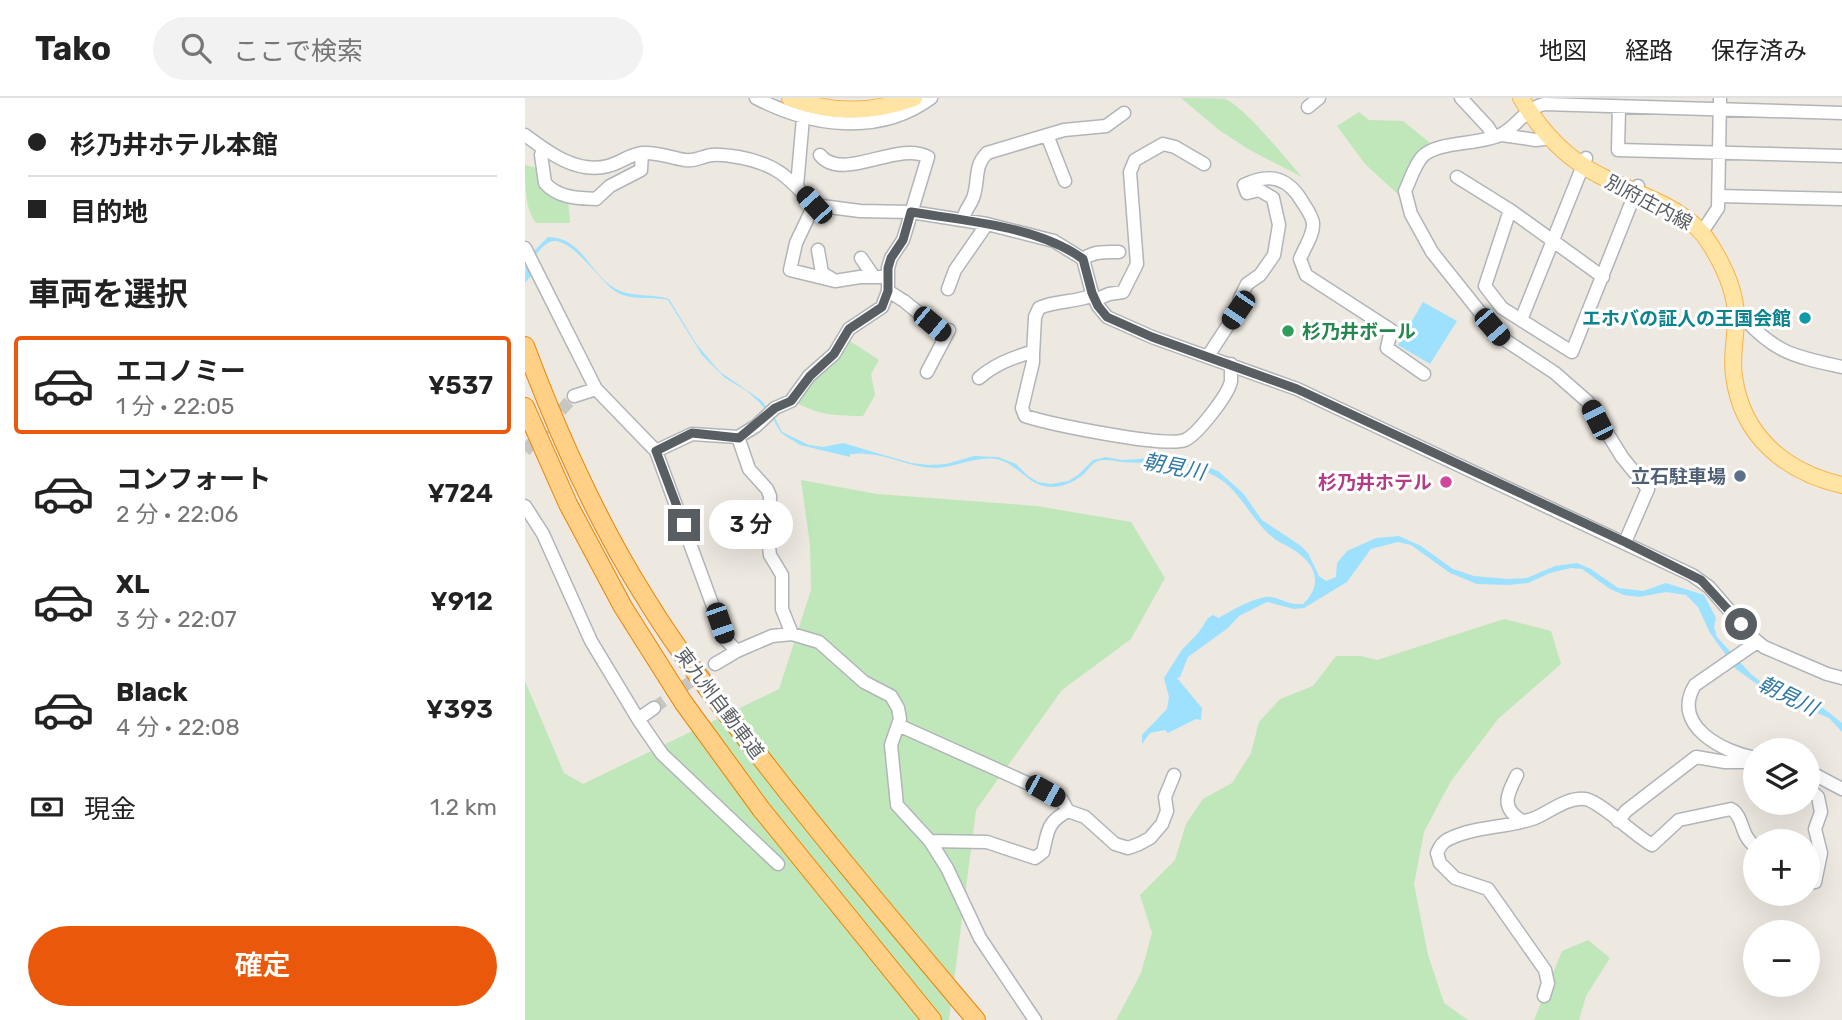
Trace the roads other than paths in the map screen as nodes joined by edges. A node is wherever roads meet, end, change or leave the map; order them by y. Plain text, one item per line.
1 (756, 98) edge
2 (790, 98) edge
3 (914, 98) edge
4 (931, 98) edge
5 (1319, 98) edge
6 (1461, 98) edge
7 (1592, 102) edge
8 (1529, 103) edge
9 (1720, 104) edge
10 (1308, 107) dead end
11 (1619, 107) junction
12 (1123, 113) dead end
13 (1842, 113) edge
14 (803, 118) junction
15 (525, 135) edge
16 (1047, 135) junction
17 (1498, 136) junction
18 (1550, 138) junction
19 (543, 149) junction
20 (1719, 152) junction
21 (642, 153) junction
22 (820, 155) dead end
23 (1842, 156) edge
24 (1584, 162) junction
25 (1203, 164) dead end
26 (1457, 177) dead end
27 (1065, 181) dead end
28 (797, 186) junction
29 (1636, 189) junction
30 (1718, 196) junction
31 (1842, 200) edge
32 (814, 205) junction
33 (1510, 210) junction
34 (911, 212) junction
35 (963, 220) junction
36 (987, 224) junction
37 (1706, 226) junction
38 (1552, 240) junction
39 (526, 249) edge
40 (818, 250) dead end
41 (1119, 252) dead end
42 (861, 258) dead end
43 (1083, 259) junction
44 (1603, 276) junction
45 (874, 277) junction
46 (888, 278) junction
47 (835, 281) junction
48 (948, 289) dead end
49 (888, 291) junction
50 (1094, 298) junction
51 (1744, 318) junction
52 (1521, 320) junction
53 (525, 346) edge
54 (1033, 355) junction
55 (1208, 356) junction
56 (1231, 365) junction
57 (1842, 367) edge
58 (927, 372) dead end
59 (1424, 374) dead end
60 (979, 378) dead end
61 (596, 389) junction
62 (574, 396) tunnel mouth
63 (525, 407) edge
64 (739, 438) junction
65 (656, 451) junction
66 (1842, 474) edge
67 (1842, 485) edge
68 (525, 506) edge
69 (1625, 542) junction
70 (792, 634) junction
71 (1755, 644) junction
72 (737, 651) junction
73 (715, 664) tunnel mouth
74 (1842, 678) edge
75 (653, 708) tunnel mouth
76 (638, 719) junction
77 (898, 724) junction
78 (1743, 755) edge
79 (1743, 761) edge
80 (1174, 775) dead end
81 (1517, 775) dead end
82 (1820, 777) edge
83 (1842, 789) edge
84 (1068, 811) junction
85 (1522, 821) junction
86 (1618, 821) junction
87 (1743, 830) edge
88 (930, 841) junction
89 (778, 864) dead end
90 (1544, 996) dead end
91 (932, 1020) edge
92 (976, 1020) edge
93 (1035, 1020) edge

1 - 14 street
2 - 3 main road
4 - 14 street
5 - 10 street
6 - 17 street
7 - 8 street
7 - 11 street
8 - 17 street
8 - 18 main road, 別府庄内線
8 - 24 main road, 別府庄内線
9 - 11 street
9 - 13 street
9 - 20 street
11 - 20 street
12 - 16 street
14 - 28 street
15 - 19 street
16 - 27 street
16 - 35 street
17 - 18 street
17 - 69 street
18 - 24 main road, 別府庄内線
19 - 21 street
19 - 21 street
20 - 23 street
20 - 30 street
21 - 28 street
22 - 34 street
24 - 29 main road, 別府庄内線
24 - 38 street
25 - 50 street
26 - 33 street
28 - 32 street
29 - 37 main road, 別府庄内線
29 - 44 street
29 - 67 main road, 別府庄内線
30 - 31 street
30 - 37 street
32 - 34 street
32 - 47 street
33 - 38 street
33 - 52 street
34 - 35 street
34 - 46 street
35 - 36 street
36 - 43 street
36 - 48 street
37 - 51 main road, 別府庄内線
38 - 44 street
38 - 52 street
39 - 61 street
40 - 47 street
41 - 43 street
42 - 45 street
43 - 50 street
44 - 52 street
45 - 46 street
45 - 47 street
46 - 49 street
49 - 58 street
49 - 64 street
50 - 54 street
50 - 55 street
51 - 57 street
51 - 66 main road, 別府庄内線
53 - 92 highway, 東九州自動車道
54 - 56 street
54 - 60 street
55 - 56 street
55 - 59 street
56 - 69 street
61 - 62 street
61 - 65 street
63 - 91 highway, 東九州自動車道
64 - 65 street
64 - 70 street
65 - 72 street
68 - 76 street
69 - 71 street
70 - 72 street
70 - 77 street
71 - 74 street
71 - 78 street
72 - 73 street
75 - 76 street
76 - 89 street
77 - 84 street
77 - 88 street
79 - 86 street
80 - 84 street
81 - 85 street
82 - 83 street
84 - 88 street
85 - 86 street
85 - 90 street
86 - 87 street
88 - 93 street

